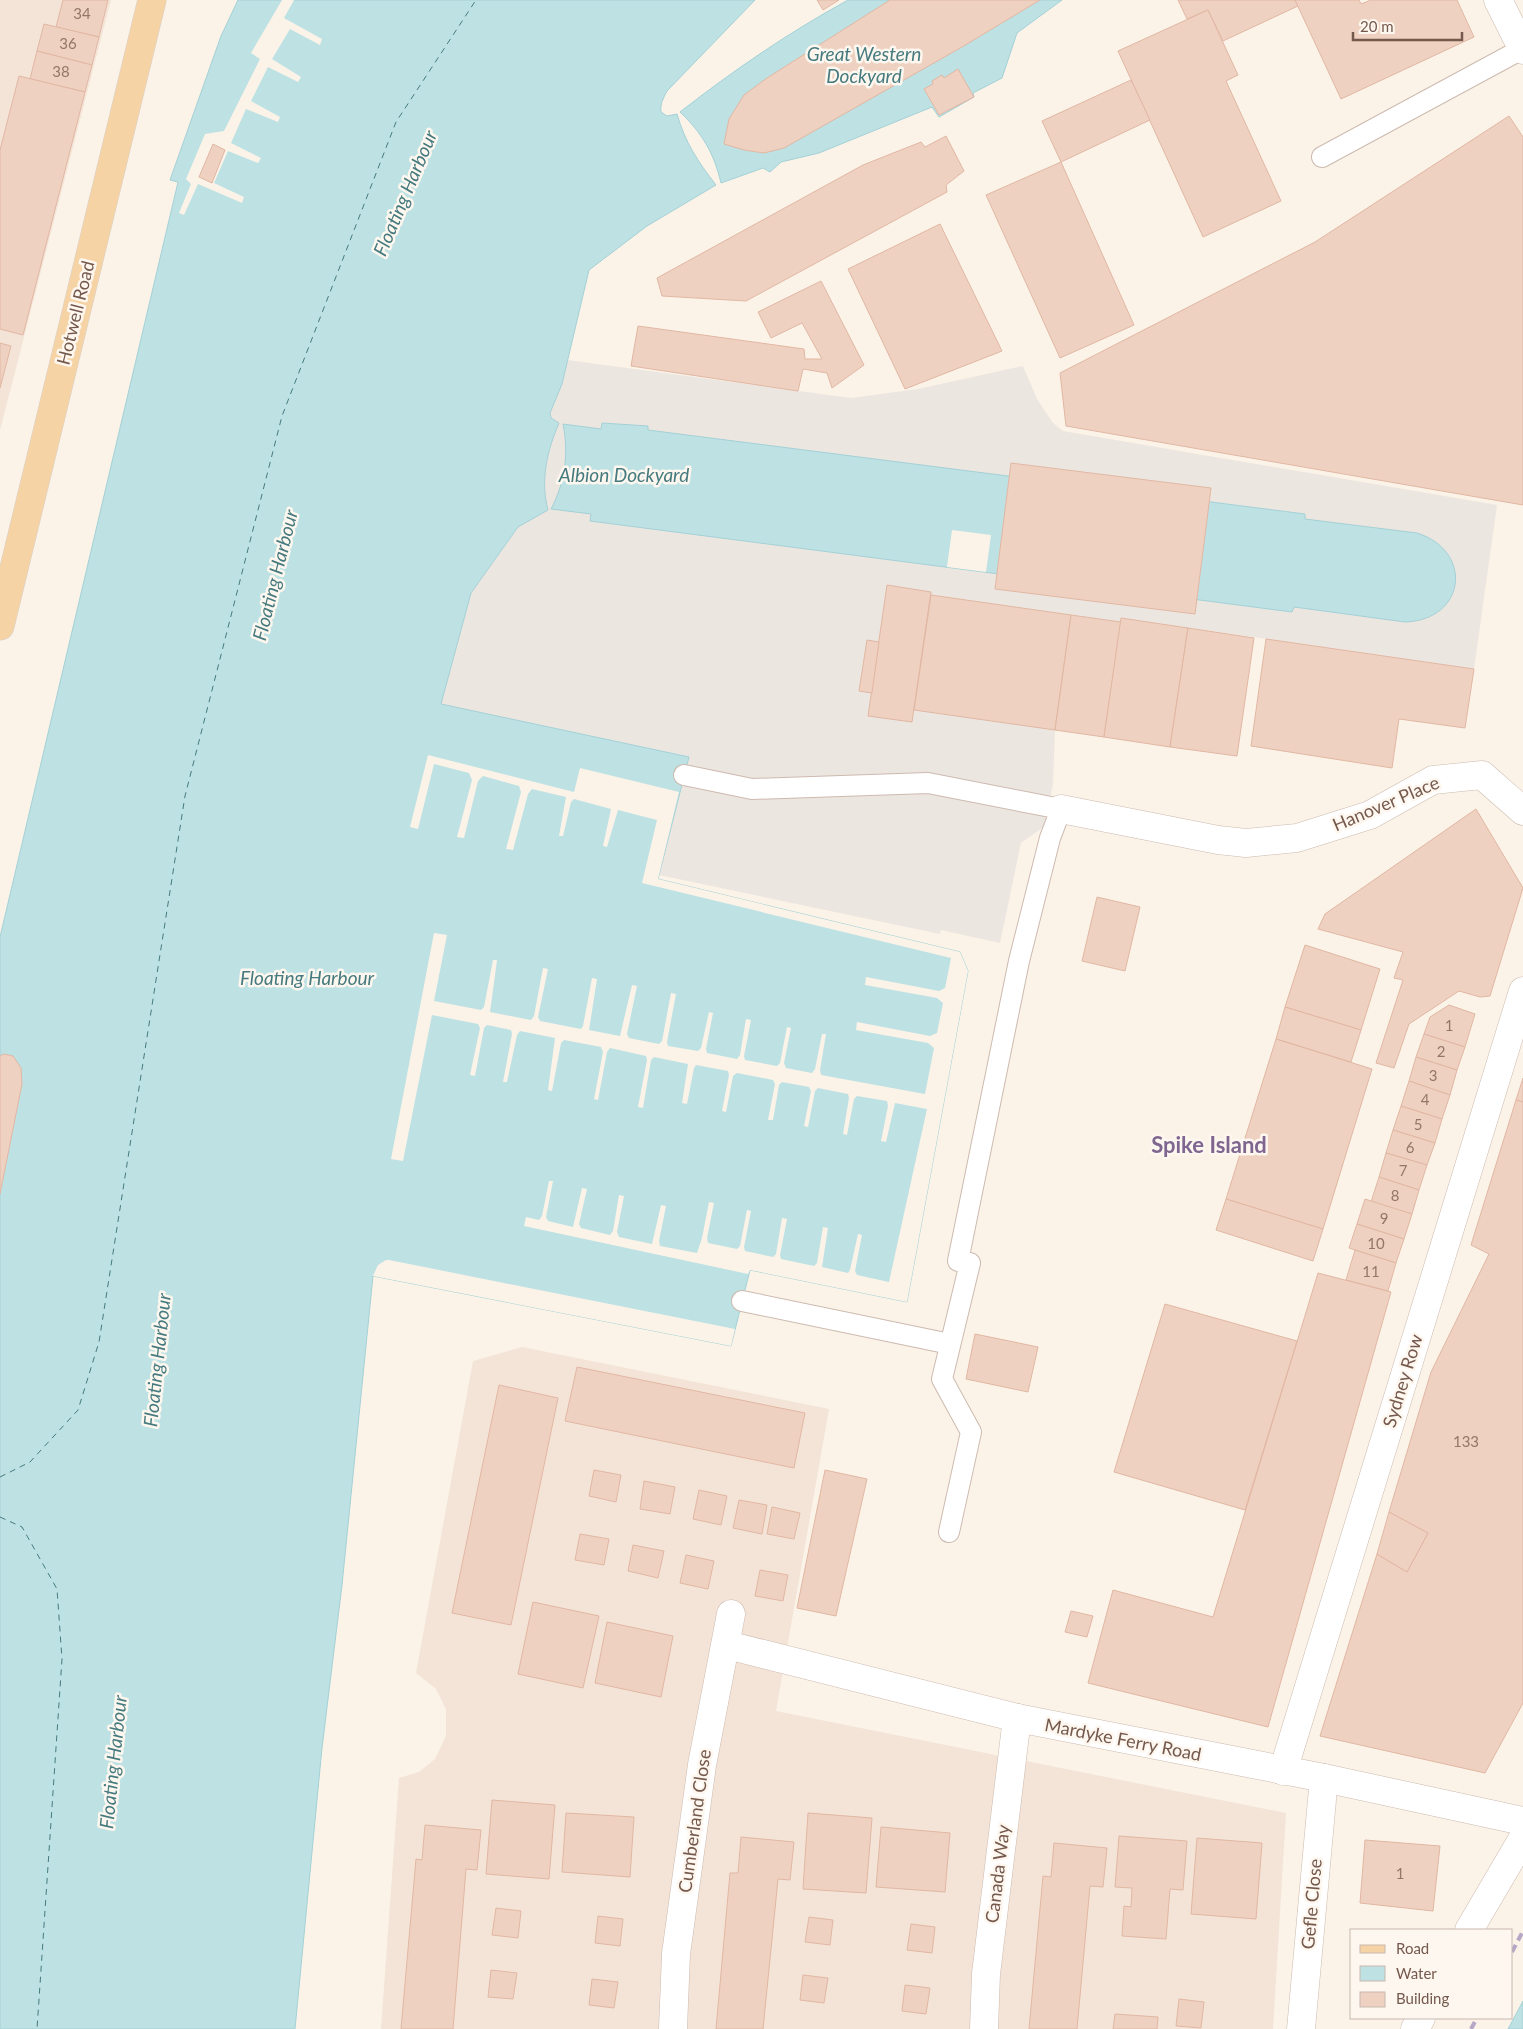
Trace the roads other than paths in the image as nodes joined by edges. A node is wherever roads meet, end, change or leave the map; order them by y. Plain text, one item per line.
1 (152, 0) edge
2 (1498, 0) edge
3 (1522, 49) edge
4 (1322, 157) dead end
5 (0, 626) edge
6 (684, 774) dead end
7 (1061, 809) junction
8 (1523, 811) edge
9 (1523, 991) edge
10 (742, 1301) dead end
11 (950, 1344) junction
12 (949, 1532) dead end
13 (731, 1614) dead end
14 (727, 1645) junction
15 (1017, 1718) junction
16 (1283, 1770) junction
17 (1324, 1778) junction
18 (1523, 1820) edge
19 (1523, 1838) edge
20 (1470, 1929) edge
21 (673, 2029) edge
22 (984, 2029) edge
23 (1301, 2029) edge

1 - 5 main road, Hotwell Road
2 - 3 street
3 - 4 lane
6 - 7 lane
7 - 8 street, Hanover Place
7 - 11 lane
9 - 16 street, Sydney Row
10 - 11 lane
11 - 12 lane
13 - 14 street, Cumberland Close
14 - 15 street, Mardyke Ferry Road
14 - 21 street, Cumberland Close
15 - 16 street, Mardyke Ferry Road
15 - 22 street, Canada Way
16 - 17 street, Mardyke Ferry Road
17 - 18 street, Mardyke Ferry Road
17 - 23 street, Gefle Close
19 - 20 street

